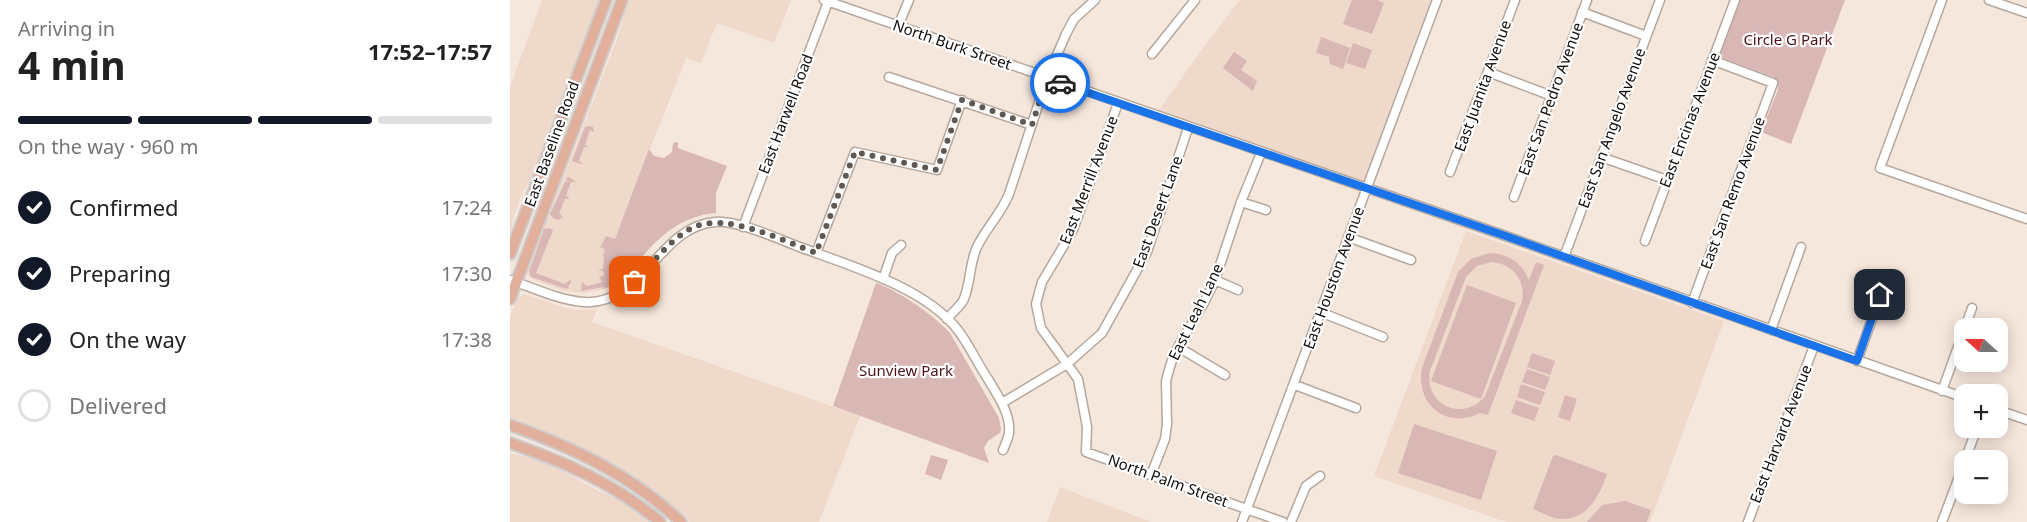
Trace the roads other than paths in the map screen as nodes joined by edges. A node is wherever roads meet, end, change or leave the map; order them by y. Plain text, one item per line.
1 (606, 0) edge
2 (622, 0) edge
3 (909, 0) edge
4 (1095, 0) edge
5 (1195, 0) edge
6 (1437, 0) edge
7 (1515, 0) edge
8 (1587, 0) edge
9 (1660, 0) edge
10 (1735, 0) edge
11 (1942, 0) edge
12 (1989, 0) edge
13 (826, 1) edge
14 (1582, 12) junction
15 (2027, 13) edge
16 (898, 26) junction
17 (1646, 36) junction
18 (1152, 54) dead end
19 (1712, 60) junction
20 (1488, 72) junction
21 (889, 77) dead end
22 (1047, 78) junction
23 (1552, 96) junction
24 (962, 100) junction
25 (1118, 103) junction
26 (1032, 125) junction
27 (1188, 128) junction
28 (1261, 153) junction
29 (1601, 157) junction
30 (1450, 172) dead end
31 (1667, 180) junction
32 (1366, 189) junction
33 (1514, 197) dead end
34 (1241, 202) junction
35 (1266, 210) dead end
36 (2027, 219) edge
37 (743, 227) junction
38 (1348, 237) junction
39 (1645, 241) dead end
40 (901, 245) dead end
41 (1801, 247) dead end
42 (816, 253) junction
43 (510, 254) edge
44 (1563, 257) junction
45 (1411, 260) dead end
46 (1887, 277) dead end
47 (883, 279) junction
48 (1215, 280) junction
49 (513, 281) edge
50 (1238, 290) dead end
51 (510, 299) edge
52 (1692, 303) junction
53 (1972, 308) dead end
54 (1320, 312) junction
55 (947, 319) junction
56 (1771, 330) junction
57 (1383, 337) dead end
58 (1814, 346) junction
59 (1178, 347) junction
60 (1857, 361) junction
61 (1067, 364) junction
62 (1225, 375) dead end
63 (1295, 385) junction
64 (1942, 391) junction
65 (1954, 395) edge
66 (1002, 403) junction
67 (1356, 408) dead end
68 (2008, 413) edge
69 (2027, 420) edge
70 (510, 425) edge
71 (510, 443) edge
72 (1003, 450) dead end
73 (1086, 452) joint
74 (619, 475) junction
75 (1151, 475) junction
76 (1320, 476) dead end
77 (610, 486) junction
78 (1954, 490) edge
79 (1247, 510) junction
80 (660, 522) edge
81 (681, 522) edge
82 (1242, 522) edge
83 (1283, 522) edge
84 (1291, 522) edge
85 (1748, 522) edge
86 (1942, 522) edge

1 - 43 main road, East Baseline Road
2 - 49 main road, East Baseline Road
3 - 16 street
4 - 22 street
5 - 18 street
6 - 32 street, East Houston Avenue
7 - 20 street, East Juanita Avenue
8 - 14 street, East San Pedro Avenue
9 - 17 street, East San Angelo Avenue
10 - 19 street, East Encinas Avenue
11 - 36 street
12 - 15 street
13 - 16 street, North Burk Street
13 - 37 street, East Harwell Road
14 - 17 street
14 - 23 street, East San Pedro Avenue
16 - 22 street, North Burk Street
17 - 29 street, East San Angelo Avenue
19 - 31 street, East Encinas Avenue
19 - 52 street, East San Remo Avenue
20 - 23 street
20 - 30 street, East Juanita Avenue
21 - 24 street
22 - 25 street, North Burk Street
22 - 26 street
23 - 33 street, East San Pedro Avenue
24 - 26 street
24 - 42 street
25 - 27 street, North Burk Street
25 - 61 street, East Merrill Avenue
26 - 55 street
27 - 28 street, North Burk Street
27 - 61 street, East Desert Lane
28 - 32 street, North Burk Street
28 - 34 street, East Leah Lane
29 - 31 street
29 - 44 street, East San Angelo Avenue
31 - 39 street, East Encinas Avenue
32 - 38 street, East Houston Avenue
32 - 44 street, North Burk Street
34 - 35 street
34 - 48 street, East Leah Lane
37 - 42 street
37 - 49 street
38 - 45 street
38 - 54 street, East Houston Avenue
40 - 47 street
41 - 56 street
42 - 47 street
44 - 52 street, North Burk Street
46 - 60 street
47 - 55 street
48 - 50 street
48 - 59 street, East Leah Lane
49 - 51 main road, East Baseline Road
52 - 56 street, North Burk Street
53 - 64 street
54 - 57 street
54 - 63 street, East Houston Avenue
55 - 66 street
56 - 58 street, North Burk Street
58 - 60 street, North Burk Street
58 - 85 street, East Harvard Avenue
59 - 62 street
59 - 75 street, East Leah Lane
60 - 64 street, North Burk Street
61 - 66 street, East Desert Lane
61 - 73 street, East Merrill Avenue
63 - 67 street
63 - 79 street, East Houston Avenue
64 - 65 street, North Burk Street
66 - 72 street
68 - 69 street
70 - 74 main road
71 - 77 main road
73 - 75 street, North Palm Street
74 - 77 main road
74 - 81 main road
75 - 79 street, North Palm Street
76 - 84 street
77 - 80 main road
78 - 86 street
79 - 82 street, East Houston Avenue
79 - 83 street, North Palm Street

